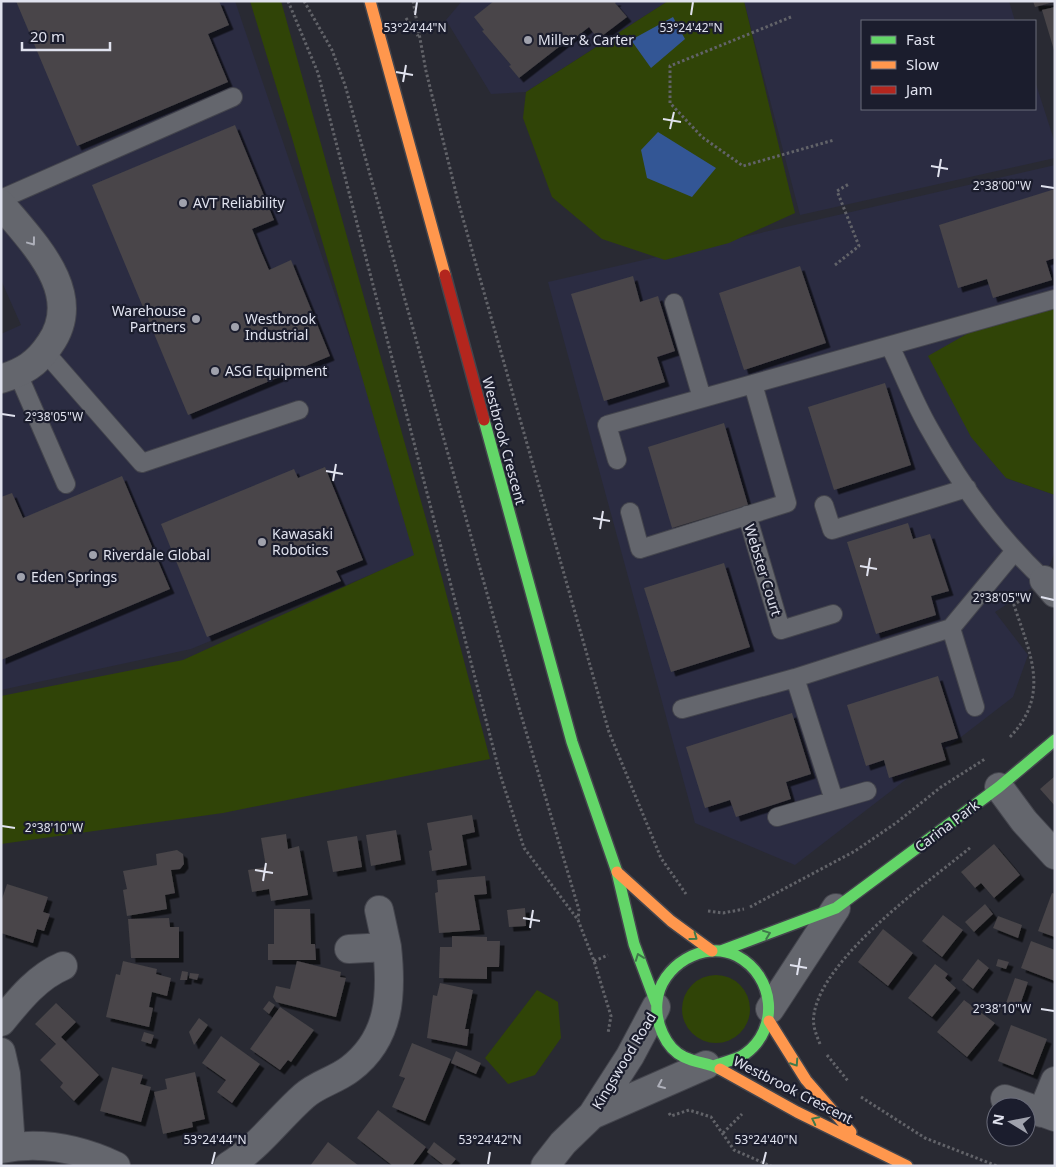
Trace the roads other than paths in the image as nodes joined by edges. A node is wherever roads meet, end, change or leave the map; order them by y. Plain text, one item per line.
1 (370, 1) edge
2 (376, 1) edge
3 (374, 13) junction
4 (233, 97) dead end
5 (1, 199) edge
6 (1, 204) edge
7 (1055, 299) edge
8 (674, 303) dead end
9 (890, 346) junction
10 (45, 352) junction
11 (10, 376) edge
12 (753, 384) junction
13 (702, 398) junction
14 (299, 410) dead end
15 (616, 460) dead end
16 (66, 484) dead end
17 (967, 488) junction
18 (824, 504) dead end
19 (630, 512) dead end
20 (747, 515) junction
21 (1014, 552) junction
22 (1049, 586) edge
23 (833, 614) dead end
24 (951, 628) junction
25 (795, 678) junction
26 (975, 707) dead end
27 (682, 709) dead end
28 (1055, 740) edge
29 (999, 787) junction
30 (867, 791) dead end
31 (834, 800) junction
32 (777, 817) dead end
33 (1055, 855) edge
34 (617, 872) junction
35 (836, 908) junction
36 (380, 910) dead end
37 (387, 947) junction
38 (349, 949) dead end
39 (717, 951) junction
40 (67, 966) dead end
41 (656, 1005) junction
42 (770, 1015) junction
43 (1, 1022) edge
44 (1, 1052) edge
45 (709, 1065) junction
46 (1055, 1081) edge
47 (1036, 1110) edge
48 (592, 1115) junction
49 (1049, 1115) edge
50 (859, 1141) junction
51 (6, 1148) edge
52 (116, 1166) edge
53 (228, 1166) edge
54 (545, 1166) edge
55 (907, 1166) edge

1 - 3 street, Westbrook Crescent
2 - 3 street, Westbrook Crescent
3 - 34 street, Westbrook Crescent
4 - 5 lane
6 -> 10 street
7 - 9 lane
8 - 13 lane
9 - 12 lane
9 - 17 lane
10 - 11 street
10 - 14 lane
11 - 16 lane
12 - 13 lane
12 - 20 lane, Webster Court
13 - 15 lane
17 - 18 lane
17 - 21 lane
19 - 20 lane, Webster Court
20 - 23 lane, Webster Court
21 - 22 lane
21 - 24 lane
24 - 25 lane
24 - 26 lane
25 - 27 lane
25 - 31 lane
28 - 29 street, Carina Park
29 - 33 street
29 - 35 street, Carina Park
30 - 31 lane
31 - 32 lane
34 -> 39 street, Westbrook Crescent
41 -> 34 street, Westbrook Crescent
39 -> 35 street, Carina Park
35 - 42 street, Carina Park
36 - 37 street
37 - 38 street
37 - 53 street
39 - 41 street
39 - 42 street
40 - 43 street
41 - 45 street
41 - 48 street, Kingswood Road
42 - 45 street
42 -> 50 street, Westbrook Crescent
44 - 51 street
45 -> 48 street, Kingswood Road
50 -> 45 street, Westbrook Crescent
46 - 49 street
47 - 49 street
48 - 54 street, Kingswood Road
50 - 55 street, Westbrook Crescent
51 - 52 street

